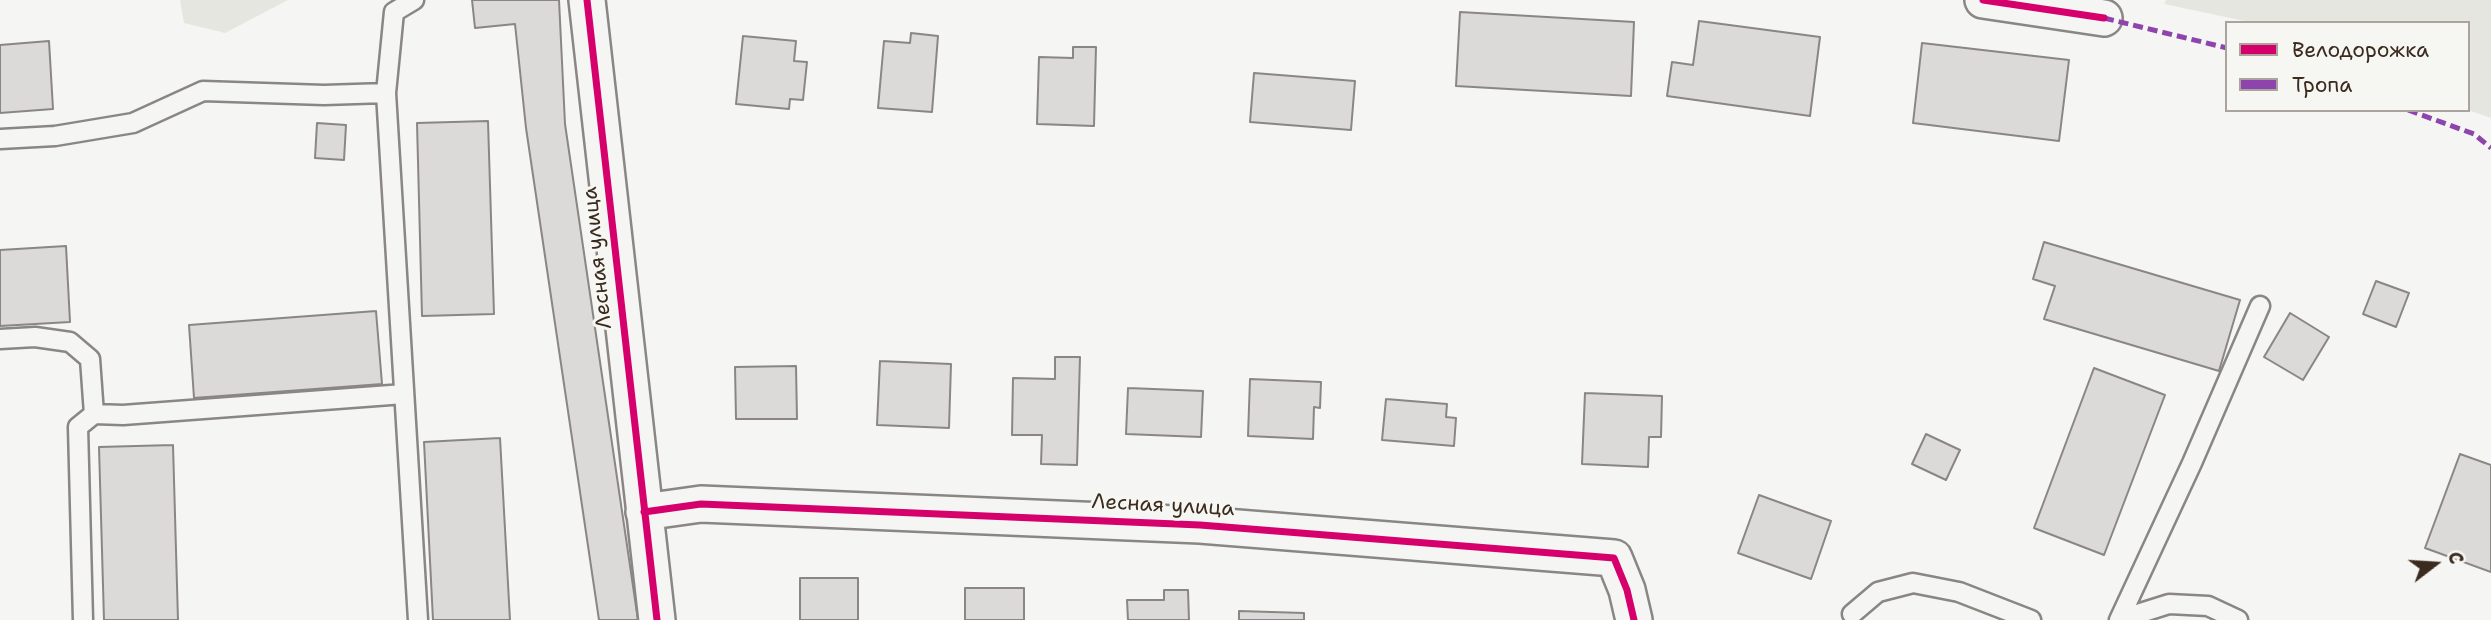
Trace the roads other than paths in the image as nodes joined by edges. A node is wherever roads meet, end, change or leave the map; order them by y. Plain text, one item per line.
1 (414, 0) edge
2 (1983, 0) edge
3 (589, 1) edge
4 (2104, 18) dead end
5 (386, 93) junction
6 (0, 139) edge
7 (2260, 306) dead end
8 (0, 339) edge
9 (404, 394) junction
10 (94, 414) junction
11 (644, 512) junction
12 (1852, 614) dead end
13 (83, 620) edge
14 (418, 620) edge
15 (657, 620) edge
16 (1634, 620) edge
17 (2031, 620) edge
18 (2119, 620) edge
19 (2128, 620) edge
20 (2238, 620) edge

1 - 5 lane
2 - 4 street
3 - 11 street, Лесная улица
5 - 6 lane
5 - 9 lane
7 - 18 lane
8 - 10 lane
9 - 10 lane
9 - 14 lane
10 - 13 lane
11 - 15 street, Лесная улица
11 - 16 street, Лесная улица
12 - 17 lane
19 - 20 lane

